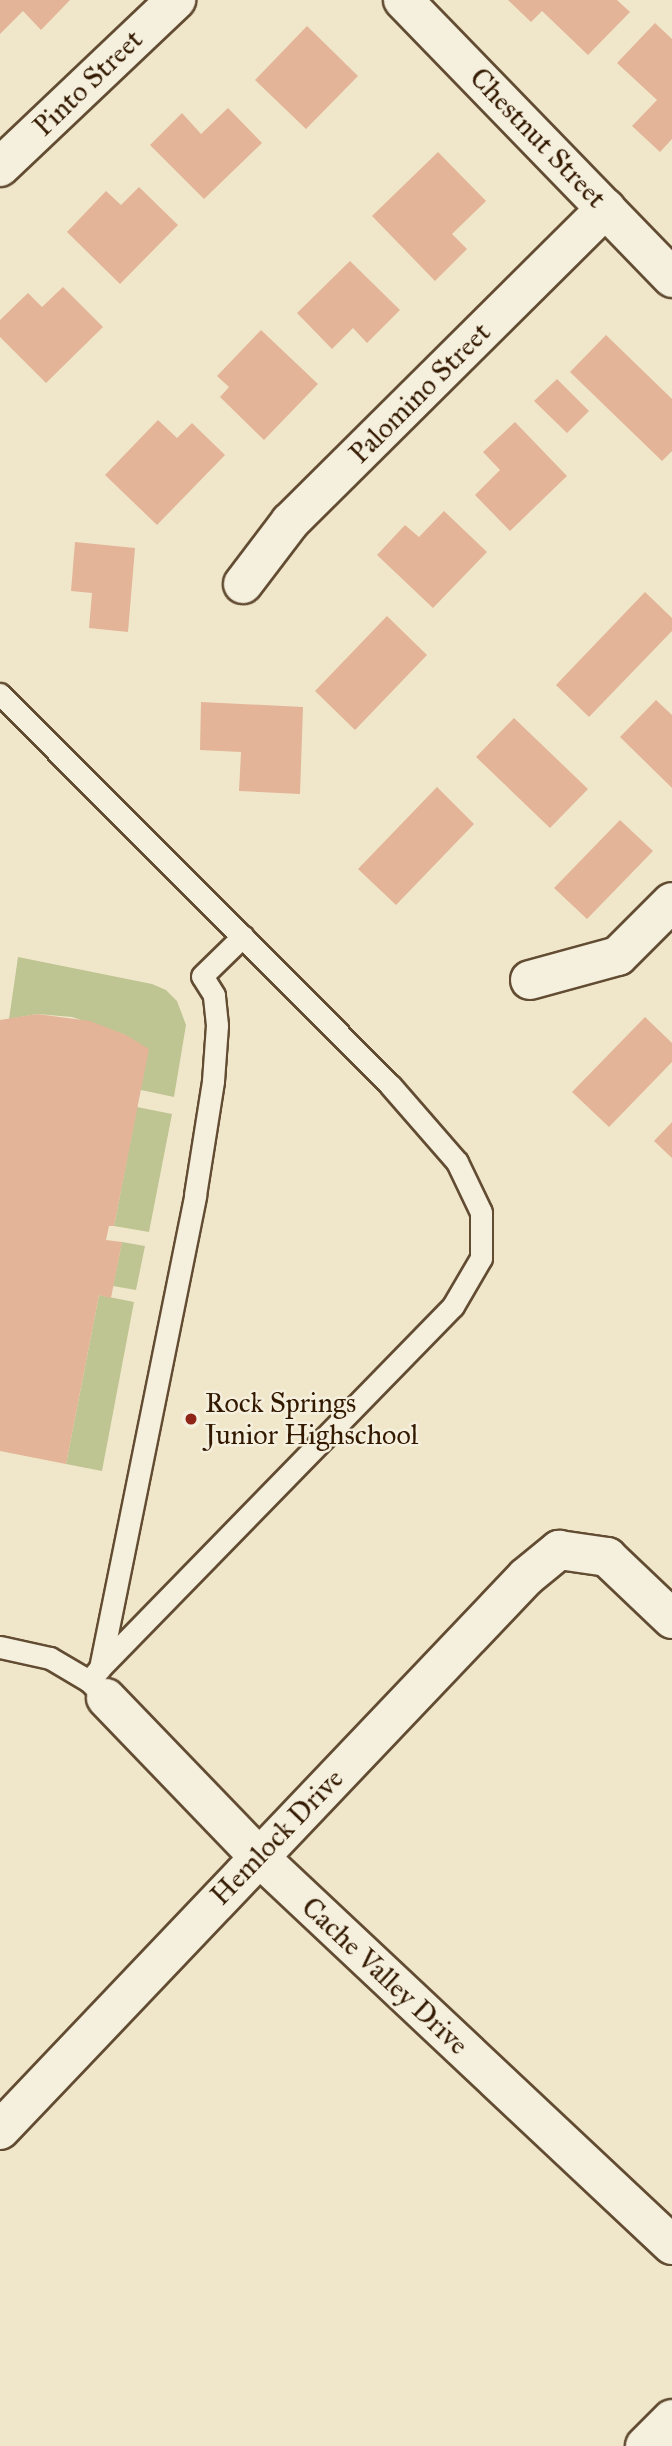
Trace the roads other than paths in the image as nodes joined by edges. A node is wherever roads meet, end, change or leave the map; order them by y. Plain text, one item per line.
1 (176, 0) edge
2 (403, 0) edge
3 (0, 167) edge
4 (606, 208) junction
5 (672, 278) edge
6 (243, 584) dead end
7 (0, 694) edge
8 (672, 902) edge
9 (243, 936) junction
10 (530, 981) dead end
11 (672, 1619) edge
12 (0, 1647) edge
13 (98, 1682) junction
14 (258, 1857) junction
15 (0, 2130) edge
16 (672, 2245) edge
17 (672, 2419) edge
18 (645, 2446) edge

1 - 3 street, Pinto Street
2 - 4 street, Chestnut Street
4 - 5 street, Chestnut Street
4 - 6 street, Palomino Street
7 - 9 lane
8 - 10 street
9 - 13 lane
9 - 13 lane
11 - 14 street, Hemlock Drive
12 - 13 lane
13 - 14 street, Cache Valley Drive
14 - 15 street, Hemlock Drive
14 - 16 street, Cache Valley Drive
17 - 18 street

